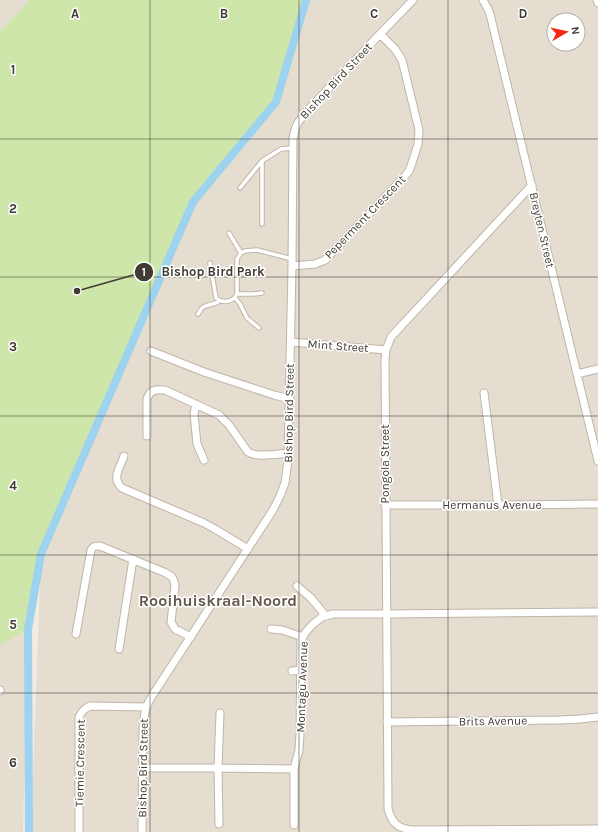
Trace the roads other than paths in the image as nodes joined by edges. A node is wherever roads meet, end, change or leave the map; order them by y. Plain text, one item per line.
1 (413, 0) edge
2 (483, 0) edge
3 (597, 0) edge
4 (598, 4) edge
5 (380, 34) junction
6 (292, 148) junction
7 (262, 160) junction
8 (532, 186) junction
9 (240, 188) dead end
10 (262, 224) dead end
11 (229, 233) dead end
12 (241, 253) junction
13 (292, 262) junction
14 (210, 263) dead end
15 (262, 293) dead end
16 (237, 294) junction
17 (235, 298) junction
18 (219, 301) junction
19 (198, 314) dead end
20 (259, 328) dead end
21 (291, 342) junction
22 (386, 350) junction
23 (151, 351) dead end
24 (598, 369) edge
25 (577, 374) junction
26 (484, 393) dead end
27 (290, 399) junction
28 (196, 404) junction
29 (147, 436) dead end
30 (288, 453) junction
31 (124, 456) dead end
32 (204, 460) dead end
33 (598, 461) edge
34 (598, 504) edge
35 (385, 505) junction
36 (498, 505) junction
37 (248, 549) junction
38 (133, 559) junction
39 (297, 586) dead end
40 (598, 612) edge
41 (387, 614) junction
42 (325, 615) junction
43 (271, 629) dead end
44 (76, 634) dead end
45 (191, 637) junction
46 (303, 637) junction
47 (119, 649) dead end
48 (301, 670) junction
49 (292, 671) dead end
50 (146, 706) junction
51 (220, 713) dead end
52 (598, 717) edge
53 (387, 722) junction
54 (142, 768) junction
55 (218, 768) junction
56 (294, 769) junction
57 (218, 824) dead end
58 (294, 825) dead end
59 (598, 829) edge
60 (562, 830) edge
61 (78, 832) edge
62 (142, 832) edge

1 - 5 street, Bishop Bird Street
2 - 8 street, Breyten Street
3 - 4 street
5 - 6 street, Bishop Bird Street
5 - 13 street, Peperment Crescent
6 - 7 lane
6 - 13 street, Bishop Bird Street
7 - 9 lane
7 - 10 lane
8 - 22 street, Pongola Street
8 - 25 street, Breyten Street
11 - 12 lane
12 - 13 lane
12 - 16 lane
13 - 21 street, Bishop Bird Street
14 - 18 lane
15 - 16 lane
16 - 17 lane
17 - 18 lane
17 - 20 lane
18 - 19 lane
21 - 22 street, Mint Street
21 - 27 street, Bishop Bird Street
22 - 35 street, Pongola Street
23 - 27 street
24 - 25 street
25 - 33 street, Breyten Street
26 - 36 street
27 - 30 street, Bishop Bird Street
28 - 29 street
28 - 30 street
28 - 32 street
30 - 37 street, Bishop Bird Street
31 - 37 street
34 - 36 street, Hermanus Avenue
35 - 36 street, Hermanus Avenue
35 - 41 street, Pongola Street
37 - 45 street, Bishop Bird Street
38 - 44 street
38 - 45 street
38 - 47 street
39 - 42 street
40 - 41 street
41 - 42 street
41 - 53 street, Pongola Street
42 - 46 street, Montagu Avenue
43 - 46 street
45 - 50 street, Bishop Bird Street
46 - 48 street, Montagu Avenue
48 - 49 street
48 - 56 street, Montagu Avenue
50 - 54 street, Bishop Bird Street
50 - 61 street, Tiemie Crescent
51 - 55 street
52 - 53 street, Brits Avenue
53 - 60 street, Pongola Street
54 - 55 street
54 - 62 street, Bishop Bird Street
55 - 56 street
55 - 57 street
56 - 58 street, Montagu Avenue
59 - 60 street, Pongola Street

